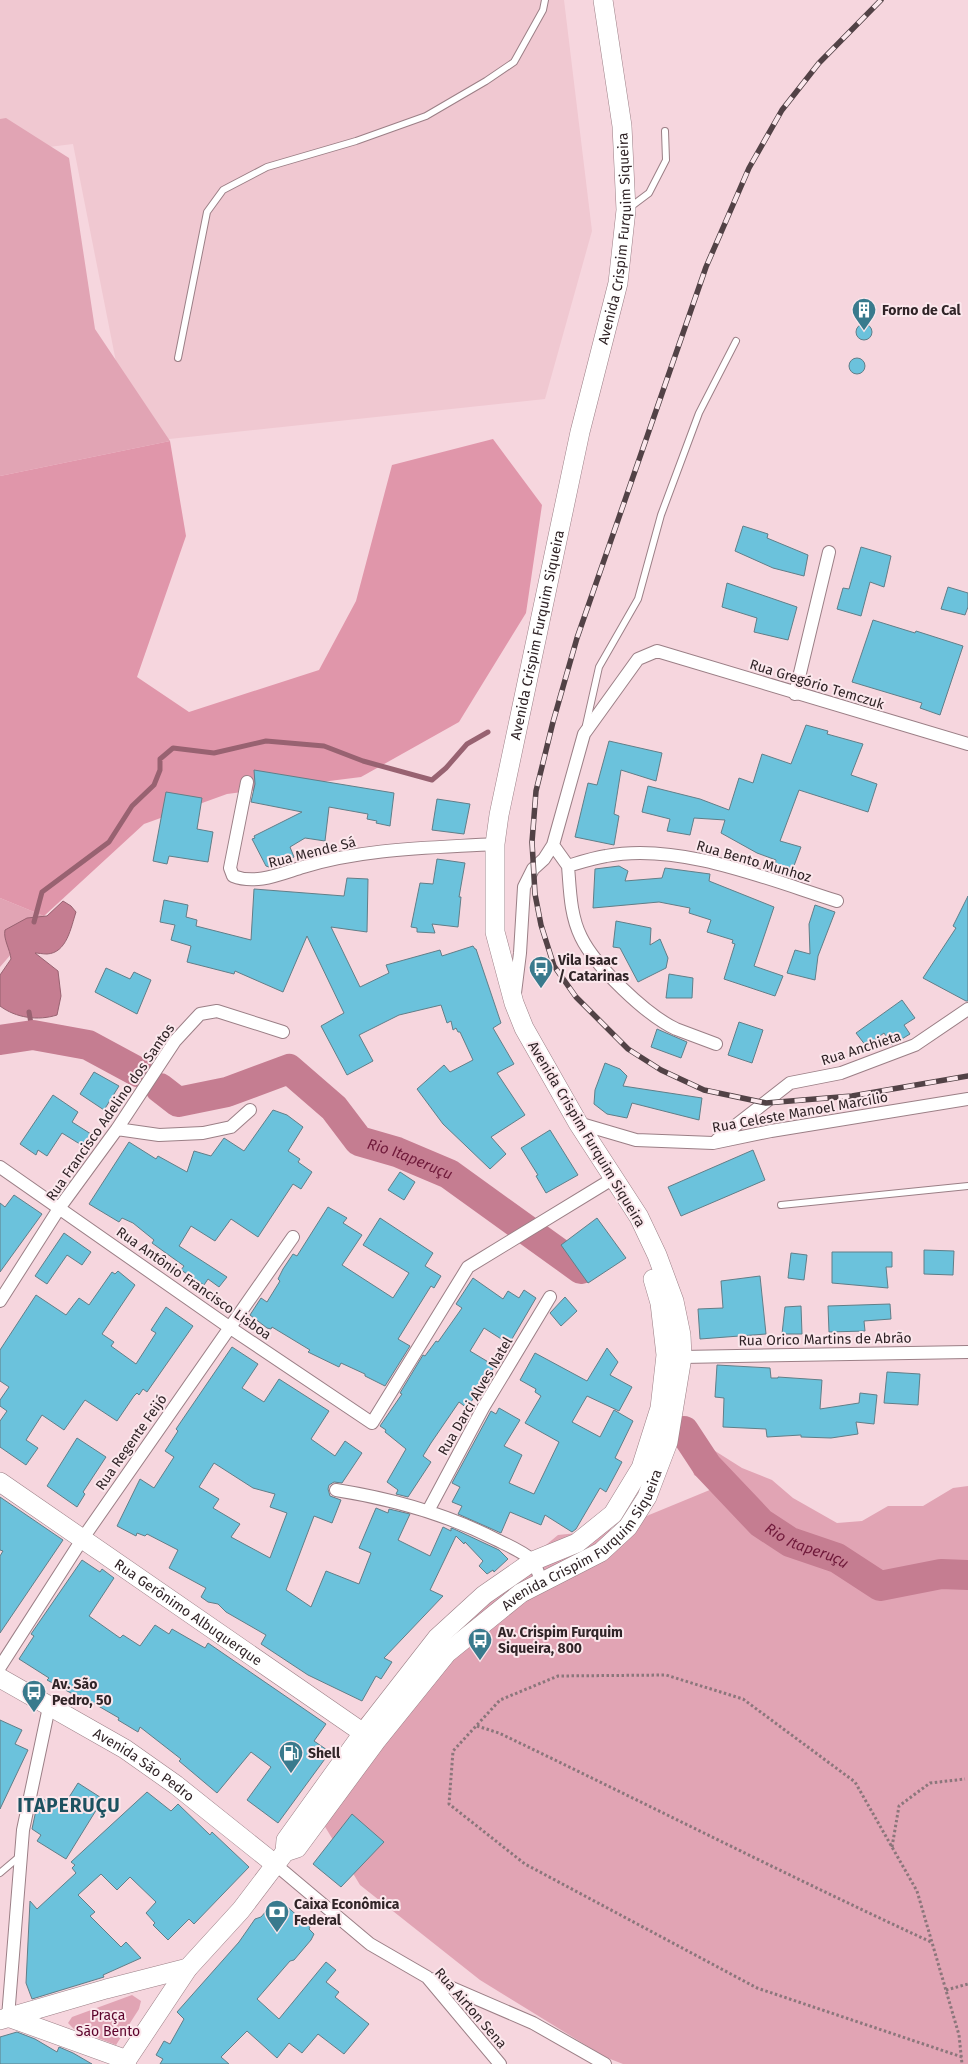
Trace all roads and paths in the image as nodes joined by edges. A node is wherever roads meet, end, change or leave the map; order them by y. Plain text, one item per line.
1 (545, 0) edge
2 (603, 0) edge
3 (665, 131) dead end
4 (626, 210) junction
5 (736, 342) dead end
6 (178, 358) dead end
7 (829, 552) dead end
8 (795, 694) junction
9 (584, 734) junction
10 (968, 744) edge
11 (247, 782) dead end
12 (495, 844) junction
13 (553, 845) junction
14 (568, 866) junction
15 (837, 901) dead end
16 (514, 1003) junction
17 (968, 1009) edge
18 (283, 1032) dead end
19 (716, 1044) dead end
20 (968, 1099) edge
21 (250, 1110) dead end
22 (578, 1123) junction
23 (117, 1129) junction
24 (713, 1143) junction
25 (0, 1167) edge
26 (614, 1178) junction
27 (968, 1186) edge
28 (782, 1205) dead end
29 (60, 1207) junction
30 (293, 1237) dead end
31 (649, 1239) junction
32 (550, 1297) dead end
33 (0, 1301) edge
34 (229, 1327) junction
35 (968, 1352) edge
36 (682, 1357) junction
37 (0, 1482) edge
38 (336, 1490) dead end
39 (428, 1511) junction
40 (83, 1538) junction
41 (533, 1561) junction
42 (541, 1581) junction
43 (0, 1668) edge
44 (0, 1678) edge
45 (49, 1707) junction
46 (477, 1726) junction
47 (369, 1737) junction
48 (965, 1779) dead end
49 (892, 1848) junction
50 (21, 1855) junction
51 (281, 1859) junction
52 (0, 1873) edge
53 (932, 1942) junction
54 (188, 1968) junction
55 (426, 1977) junction
56 (968, 1984) edge
57 (946, 1990) junction
58 (4, 2019) edge
59 (962, 2057) junction
60 (126, 2062) edge
61 (500, 2064) edge
62 (605, 2064) edge
63 (962, 2064) edge

1 - 6 lane
2 - 4 main road, Avenida Crispim Furquim Siqueira
3 - 4 lane
4 - 12 main road, Avenida Crispim Furquim Siqueira
5 - 9 lane
7 - 8 street
8 - 9 street, Rua Gregório Temczuk
8 - 10 street, Rua Gregório Temczuk
9 - 13 street
11 - 12 street, Rua Mende Sá
12 - 16 main road, Avenida Crispim Furquim Siqueira
13 - 14 street
13 - 16 street
14 - 15 street, Rua Bento Munhoz
14 - 19 street
16 - 22 main road, Avenida Crispim Furquim Siqueira
17 - 24 street, Rua Anchieta
18 - 23 street, Rua Francisco Adelino dos Santos
20 - 24 street, Rua Celeste Manoel Marcílio
21 - 23 street
22 - 24 street, Rua Celeste Manoel Marcílio
22 - 26 main road, Avenida Crispim Furquim Siqueira
23 - 29 street, Rua Francisco Adelino dos Santos
25 - 29 street, Rua Antônio Francisco Lisboa
26 - 31 main road, Avenida Crispim Furquim Siqueira
26 - 34 street, Rua Antônio Francisco Lisboa
27 - 28 lane
29 - 33 street, Rua Francisco Adelino dos Santos
29 - 34 street, Rua Antônio Francisco Lisboa
30 - 34 street, Rua Regente Feijó
31 - 36 main road, Avenida Crispim Furquim Siqueira
31 - 41 main road, Avenida Crispim Furquim Siqueira
32 - 39 street, Rua Darci Alves Natel
34 - 40 street, Rua Regente Feijó
35 - 36 street, Rua Orico Martins de Abrão
36 - 42 main road, Avenida Crispim Furquim Siqueira
37 - 40 main road, Rua Gerônimo Albuquerque
38 - 39 street
39 - 41 street
40 - 43 street, Rua Regente Feijó
40 - 47 main road, Rua Gerônimo Albuquerque
41 - 42 street
41 - 47 main road, Avenida Crispim Furquim Siqueira
42 - 47 main road, Avenida Crispim Furquim Siqueira
44 - 45 main road, Avenida São Pedro
45 - 50 street
45 - 51 main road, Avenida São Pedro
46 - 49 path
46 - 53 path
46 - 59 path
47 - 51 main road, Avenida Crispim Furquim Siqueira
48 - 49 path
49 - 53 path
50 - 52 lane
50 - 58 street
51 - 54 main road, Avenida Crispim Furquim Siqueira
51 - 55 street, Rua Airton Sena
53 - 57 path
54 - 58 main road
54 - 60 main road, Avenida Crispim Furquim Siqueira
55 - 61 street, Rua Airton Sena
55 - 62 street
56 - 57 path
57 - 59 path
58 - 60 main road
59 - 63 path

